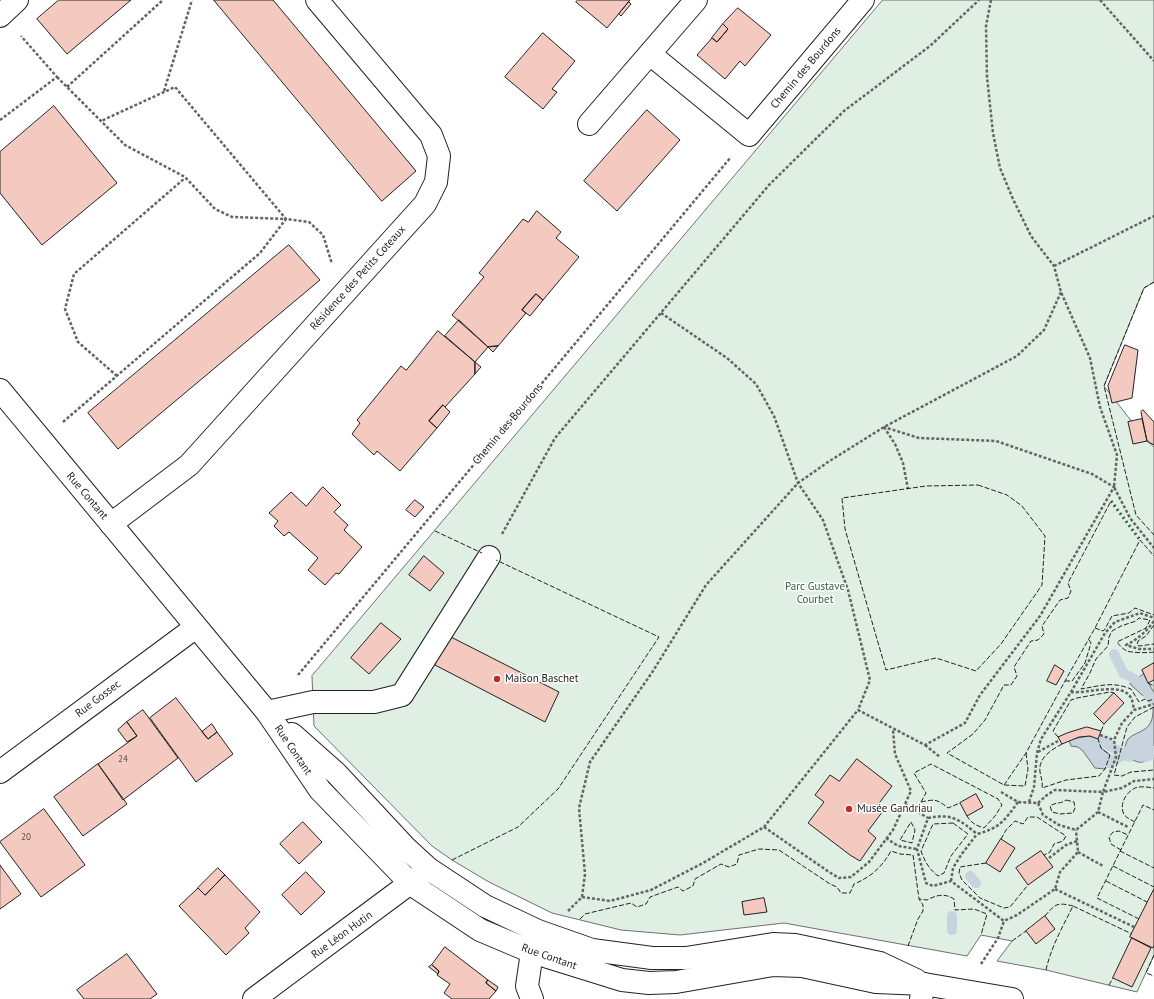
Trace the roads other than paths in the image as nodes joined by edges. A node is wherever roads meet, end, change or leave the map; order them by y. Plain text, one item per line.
1 (317, 0) edge
2 (696, 0) edge
3 (863, 0) edge
4 (650, 54) junction
5 (589, 124) dead end
6 (0, 390) edge
7 (111, 524) junction
8 (489, 557) road end
9 (196, 627) junction
10 (267, 712) junction
11 (0, 772) edge
12 (429, 869) junction
13 (411, 884) junction
14 (538, 931) junction
15 (532, 952) junction
16 (923, 991) edge
17 (254, 999) edge
18 (532, 999) edge
19 (1012, 999) edge

1 - 7 main road, Résidence des Petits Coteaux
2 - 4 main road
3 - 4 main road, Chemin des Bourdons
4 - 5 main road
6 - 7 main road, Rue Contant
7 - 9 main road, Rue Contant
8 - 10 main road
9 - 10 main road, Rue Contant
9 - 11 main road, Rue Gossec
10 - 12 main road, Rue Contant
10 - 13 main road, Rue Contant
12 - 13 main road, Rue Léon Hutin
12 - 14 main road, Rue Contant
13 - 15 main road, Rue Contant
13 - 17 main road, Rue Léon Hutin
14 - 15 main road
14 - 16 main road, Rue Contant
15 - 16 main road, Rue Contant
15 - 18 main road
16 - 19 main road, Rue Contant

